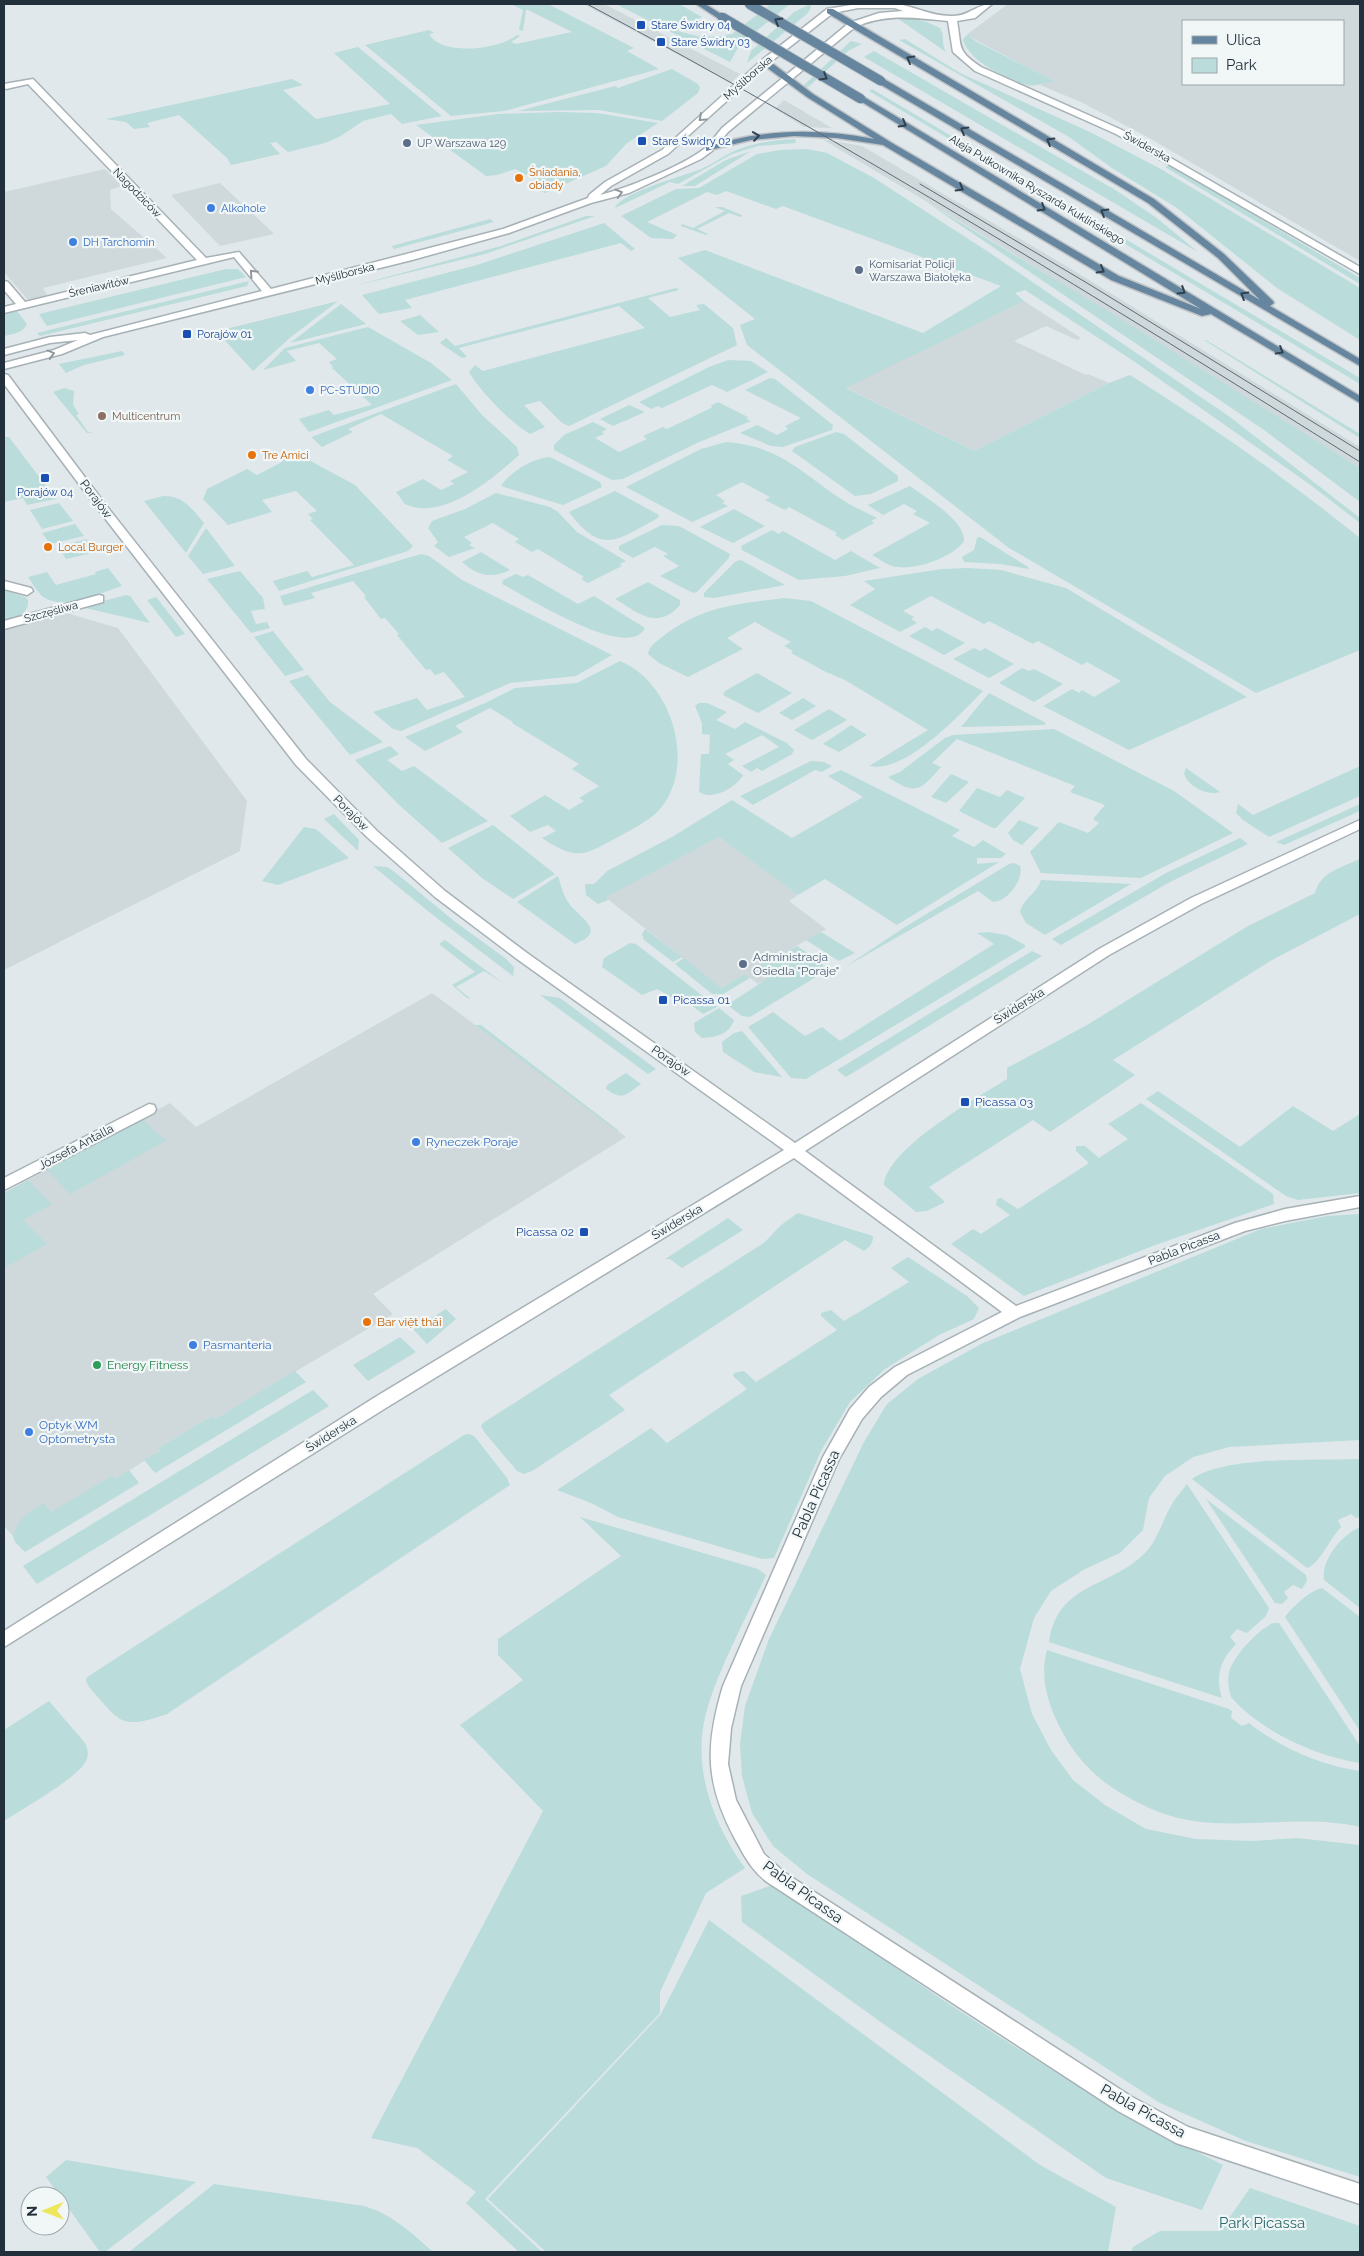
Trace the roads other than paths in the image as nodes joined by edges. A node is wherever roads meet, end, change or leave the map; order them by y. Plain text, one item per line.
1 (700, 4) edge
2 (749, 4) edge
3 (822, 4) edge
4 (988, 4) edge
5 (830, 11) junction
6 (925, 15) junction
7 (952, 20) junction
8 (852, 25) junction
9 (765, 62) junction
10 (784, 80) junction
11 (6, 86) dead end
12 (888, 145) junction
13 (709, 149) junction
14 (588, 201) junction
15 (204, 262) junction
16 (1360, 271) edge
17 (4, 284) edge
18 (269, 293) junction
19 (22, 306) junction
20 (4, 310) edge
21 (1286, 320) junction
22 (1238, 326) junction
23 (99, 335) junction
24 (4, 352) edge
25 (1360, 363) edge
26 (4, 366) edge
27 (4, 376) edge
28 (1360, 400) edge
29 (4, 585) edge
30 (27, 591) dead end
31 (99, 599) dead end
32 (4, 625) edge
33 (1360, 824) edge
34 (149, 1109) dead end
35 (795, 1150) junction
36 (4, 1185) edge
37 (1360, 1202) edge
38 (1014, 1313) junction
39 (4, 1640) edge
40 (1360, 2194) edge

1 -> 22 main road, Aleja Pułkownika Ryszarda Kuklińskiego, bridge
21 -> 2 main road, Aleja Pułkownika Ryszarda Kuklińskiego, bridge
3 - 5 street
4 - 7 street, Myśliborska
5 - 6 street, Myśliborska
5 - 8 main road
5 - 9 street, Myśliborska
6 - 7 street, Myśliborska
6 - 8 street, Myśliborska
7 - 16 street, Świderska
8 - 10 street, Myśliborska
21 -> 8 main road
9 - 10 main road
9 -> 14 street, Myśliborska
10 - 12 main road
10 - 13 street, Myśliborska
11 - 15 street, Nagodziców
13 -> 12 main road
12 -> 22 main road
14 -> 13 street, Myśliborska
14 - 18 street, Myśliborska
18 -> 15 street
15 - 19 street, Śreniawitów
17 - 19 street
18 - 23 street, Myśliborska
19 - 20 street, Śreniawitów
21 - 25 main road, Aleja Pułkownika Ryszarda Kuklińskiego
22 -> 28 main road, Aleja Pułkownika Ryszarda Kuklińskiego
23 - 24 street, Myśliborska
26 -> 23 street, Myśliborska
27 - 35 street, Porajów
29 - 30 street
31 - 32 street, Szczęśliwa
33 - 35 street, Świderska
34 - 36 street, Józsefa Antalla
35 - 38 street
35 - 39 street, Świderska
37 - 38 street, Pabla Picassa
38 - 40 street, Pabla Picassa

